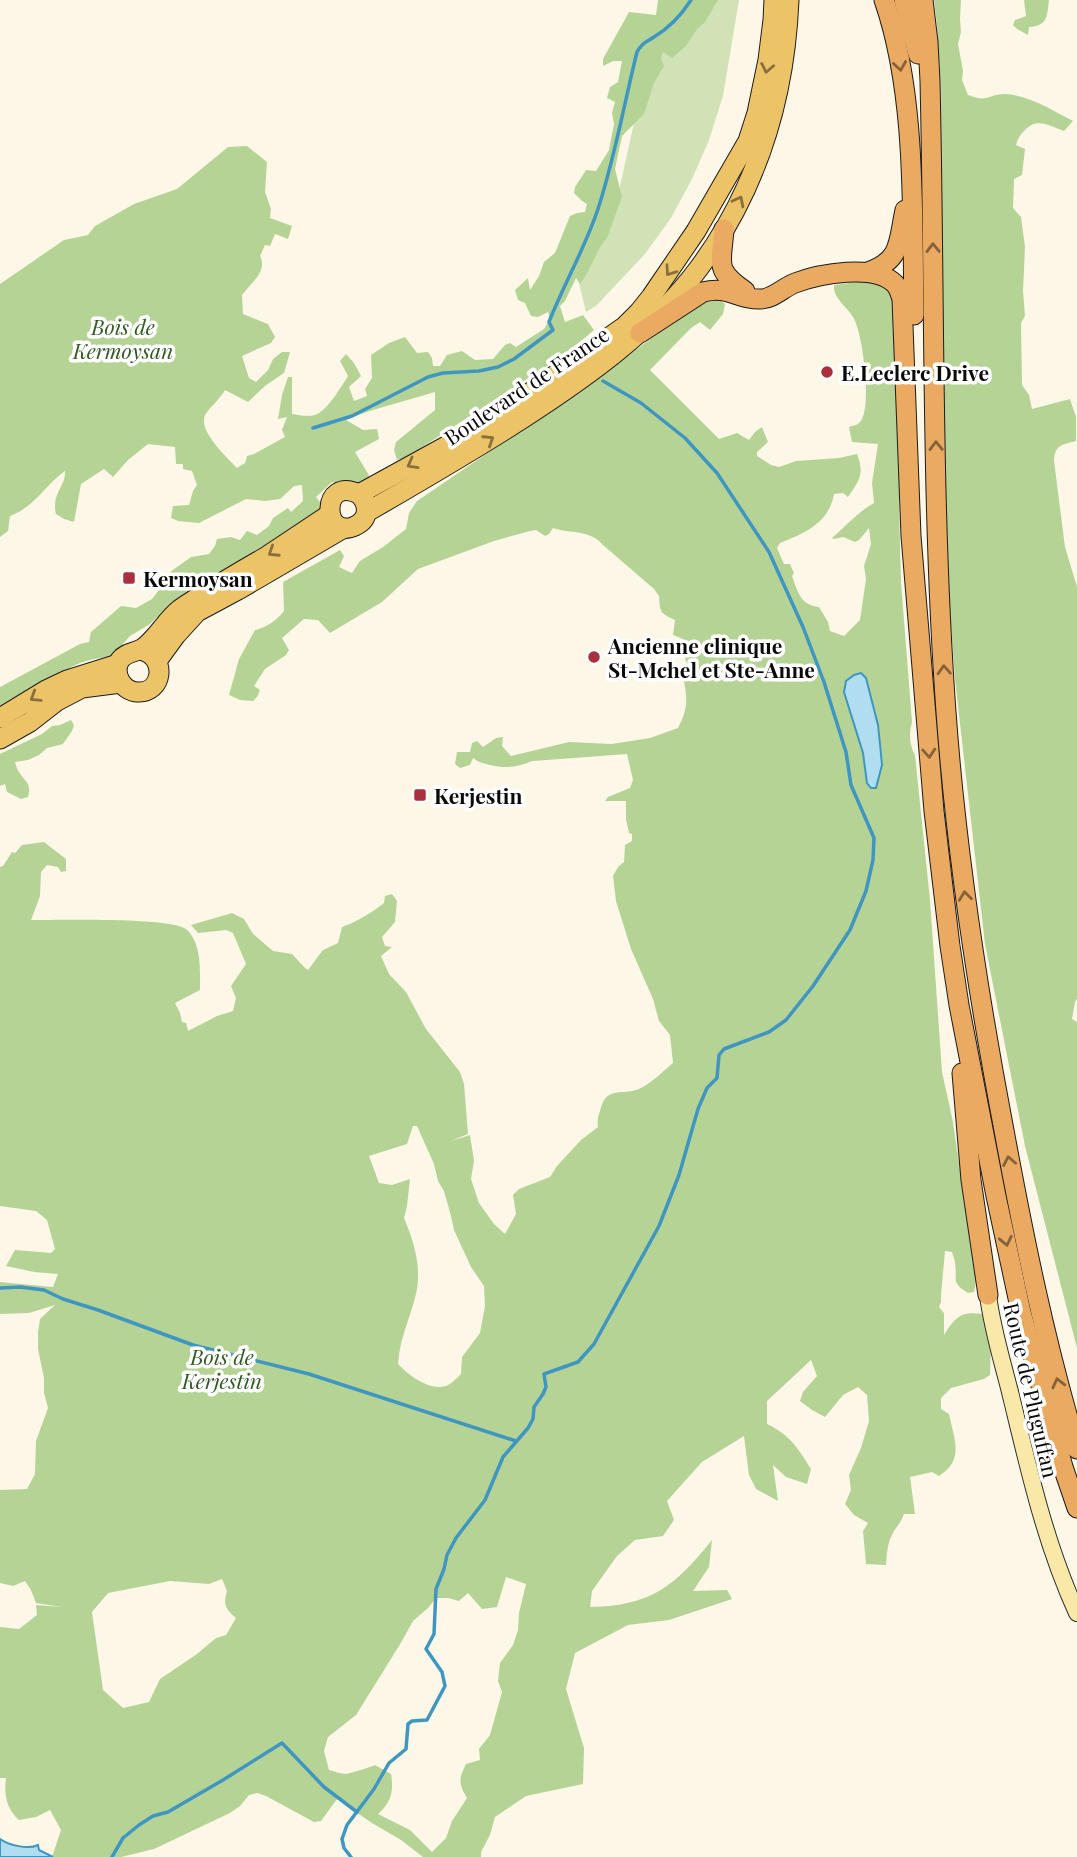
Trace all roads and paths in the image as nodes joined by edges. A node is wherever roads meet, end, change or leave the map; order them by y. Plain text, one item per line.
1 (774, 0) edge
2 (789, 0) edge
3 (884, 0) edge
4 (904, 0) edge
5 (923, 0) edge
6 (912, 182) junction
7 (933, 209) junction
8 (724, 229) junction
9 (868, 272) junction
10 (758, 299) junction
11 (640, 333) junction
12 (363, 503) junction
13 (330, 514) junction
14 (344, 528) junction
15 (149, 656) junction
16 (120, 674) junction
17 (924, 685) junction
18 (0, 718) edge
19 (0, 739) edge
20 (959, 1006) junction
21 (988, 1295) joint
22 (1077, 1449) edge
23 (1077, 1508) edge
24 (1077, 1613) edge

1 -> 12 main road, Boulevard de France
8 -> 2 main road, Boulevard de France
3 -> 6 highway
4 - 7 highway
5 - 7 highway
6 - 9 highway
6 - 17 highway
22 -> 7 highway
8 - 10 highway
8 - 11 main road, Boulevard de France
9 - 10 highway
9 - 17 highway
10 - 11 highway
12 -> 11 main road, Boulevard de France
12 - 13 main road, Boulevard de France
12 - 14 main road, Boulevard de France
13 - 14 main road
13 -> 15 main road, Boulevard de France
14 - 15 main road, Boulevard de France
15 - 16 main road, Boulevard de France
15 - 16 main road, Boulevard de France
16 -> 18 main road, Boulevard de France
16 - 19 main road, Boulevard de France
17 -> 20 highway
20 - 21 highway
20 -> 23 highway
21 - 24 main road, Route de Pluguffan

